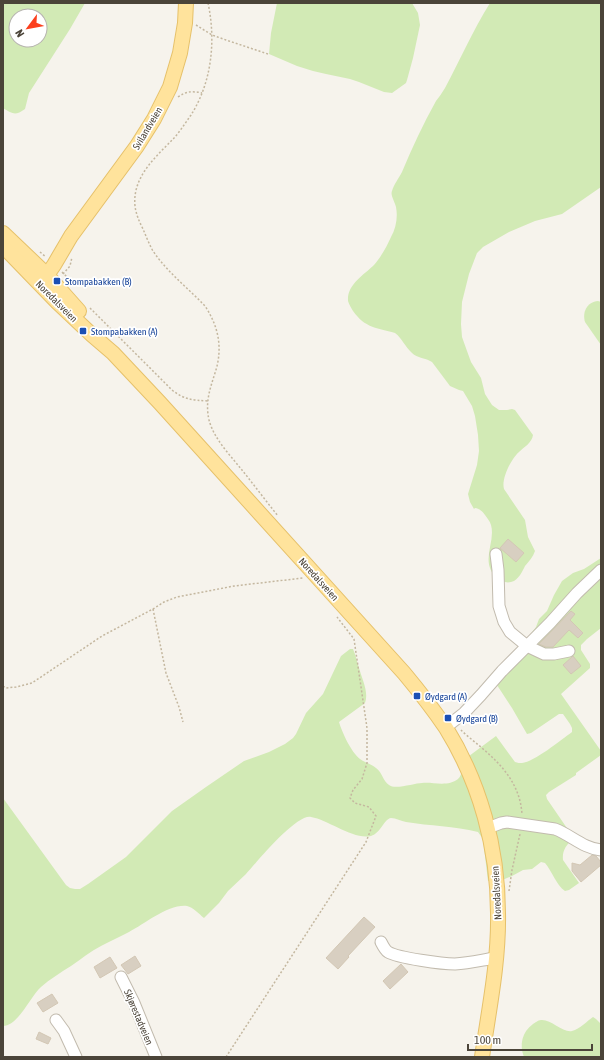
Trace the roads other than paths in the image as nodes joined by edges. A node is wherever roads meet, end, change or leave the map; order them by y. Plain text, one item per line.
1 (186, 3) edge
2 (3, 233) edge
3 (3, 246) edge
4 (40, 273) junction
5 (496, 554) dead end
6 (601, 570) edge
7 (527, 646) junction
8 (569, 651) dead end
9 (450, 724) junction
10 (488, 828) junction
11 (601, 850) edge
12 (381, 942) dead end
13 (495, 958) junction
14 (121, 977) dead end
15 (56, 1020) dead end
16 (76, 1057) edge
17 (156, 1057) edge
18 (482, 1057) edge

1 - 4 main road, Svilandveien
2 - 4 main road, Noredalsveien
3 - 4 main road, Noredalsveien
4 - 9 main road, Noredalsveien
5 - 7 lane
6 - 7 lane
7 - 8 lane
7 - 9 lane
9 - 10 main road, Noredalsveien
10 - 11 lane
10 - 13 main road, Noredalsveien
12 - 13 lane
13 - 18 main road, Noredalsveien
14 - 17 lane, Skjørestadveien
15 - 16 lane

